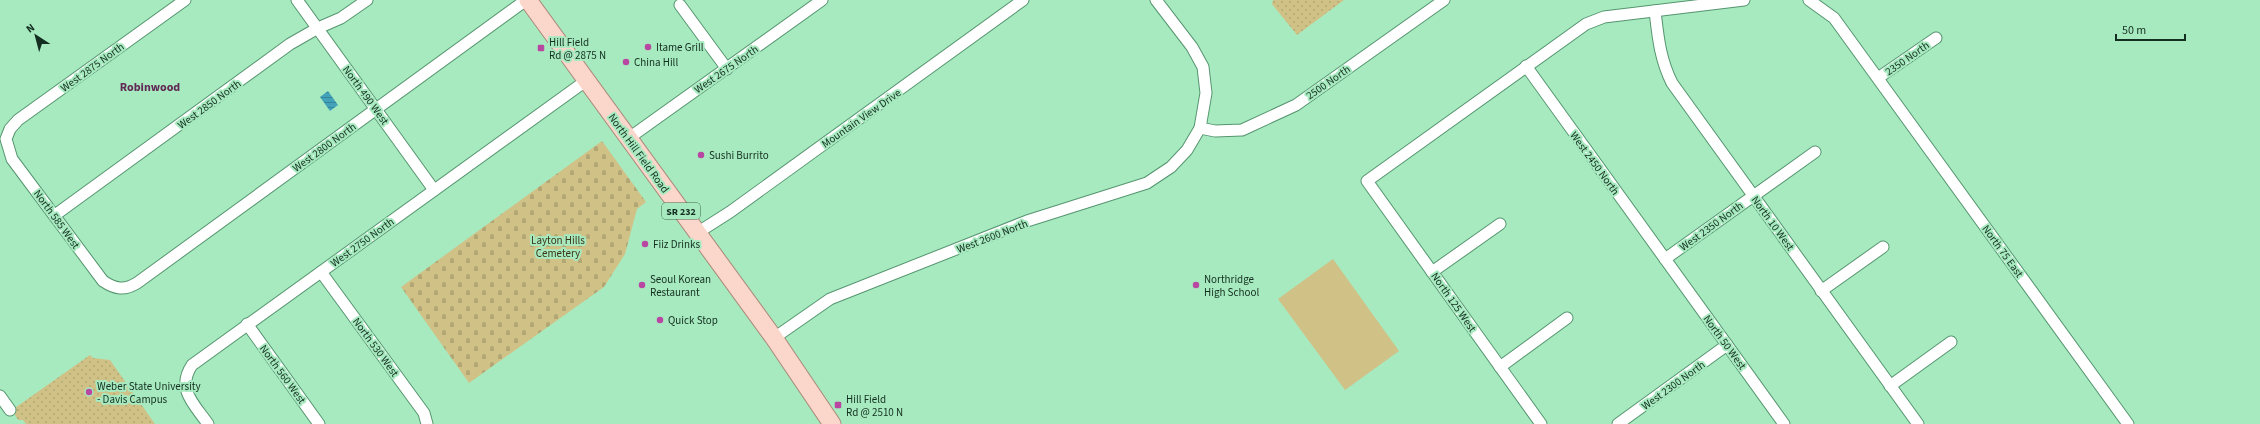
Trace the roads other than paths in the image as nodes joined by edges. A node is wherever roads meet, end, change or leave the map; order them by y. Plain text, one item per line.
1 (185, 0) edge
2 (297, 0) edge
3 (367, 0) edge
4 (527, 0) edge
5 (822, 0) edge
6 (1023, 0) edge
7 (1156, 0) edge
8 (1444, 0) edge
9 (1744, 0) edge
10 (1810, 0) edge
11 (680, 5) dead end
12 (1655, 11) junction
13 (318, 28) junction
14 (1936, 38) dead end
15 (1526, 66) junction
16 (727, 69) junction
17 (1878, 78) junction
18 (587, 80) junction
19 (376, 109) junction
20 (1200, 128) junction
21 (629, 138) junction
22 (6, 139) joint
23 (1815, 152) dead end
24 (434, 190) junction
25 (1753, 196) junction
26 (55, 215) junction
27 (1500, 224) dead end
28 (697, 233) junction
29 (1883, 247) dead end
30 (1665, 259) junction
31 (321, 272) junction
32 (1432, 272) junction
33 (120, 289) joint
34 (1821, 291) junction
35 (1567, 318) dead end
36 (247, 324) junction
37 (774, 338) junction
38 (1951, 342) dead end
39 (1727, 345) junction
40 (1500, 367) junction
41 (1890, 386) junction
42 (0, 396) edge
43 (10, 410) dead end
44 (208, 424) edge
45 (319, 424) edge
46 (427, 424) edge
47 (832, 424) edge
48 (1541, 424) edge
49 (1618, 424) edge
50 (1784, 424) edge
51 (1918, 424) edge
52 (2128, 424) edge

1 - 22 street, West 2875 North
2 - 13 street, North 490 West
3 - 13 street, West 2850 North
4 - 18 main road, North Hill Field Road / SR 232
4 - 19 street, West 2800 North
5 - 16 street, West 2675 North
6 - 28 street, Mountain View Drive
7 - 20 street
8 - 20 street, 2500 North
9 - 12 street
10 - 17 street, North 75 East
11 - 16 street
12 - 15 street
12 - 25 street, North 10 West
13 - 19 street, North 490 West
13 - 26 street, West 2850 North
14 - 17 street, 2350 North
15 - 30 street, West 2450 North
15 - 32 street, North 125 West
16 - 21 street, West 2675 North
17 - 52 street, North 75 East
18 - 21 main road, North Hill Field Road / SR 232
18 - 24 street, West 2750 North
19 - 24 street, North 490 West
19 - 33 street, West 2800 North
20 - 37 street, West 2600 North
21 - 28 main road, North Hill Field Road / SR 232
22 - 26 street, North 585 West
23 - 25 street, West 2350 North
24 - 31 street, West 2750 North
25 - 30 street, West 2350 North
25 - 34 street, North 10 West
26 - 33 street, North 585 West
27 - 32 street
28 - 37 main road, North Hill Field Road / SR 232
29 - 34 street
30 - 39 street, North 50 West
31 - 36 street, West 2750 North
31 - 46 street, North 530 West
32 - 40 street, North 125 West
34 - 41 street, North 10 West
35 - 40 street
36 - 44 street, West 2750 North
36 - 45 street, North 560 West
37 - 47 main road, North Hill Field Road / SR 232
38 - 41 street
39 - 49 street, West 2300 North
39 - 50 street, North 50 West
40 - 48 street, North 125 West
41 - 51 street, North 10 West
42 - 43 street

